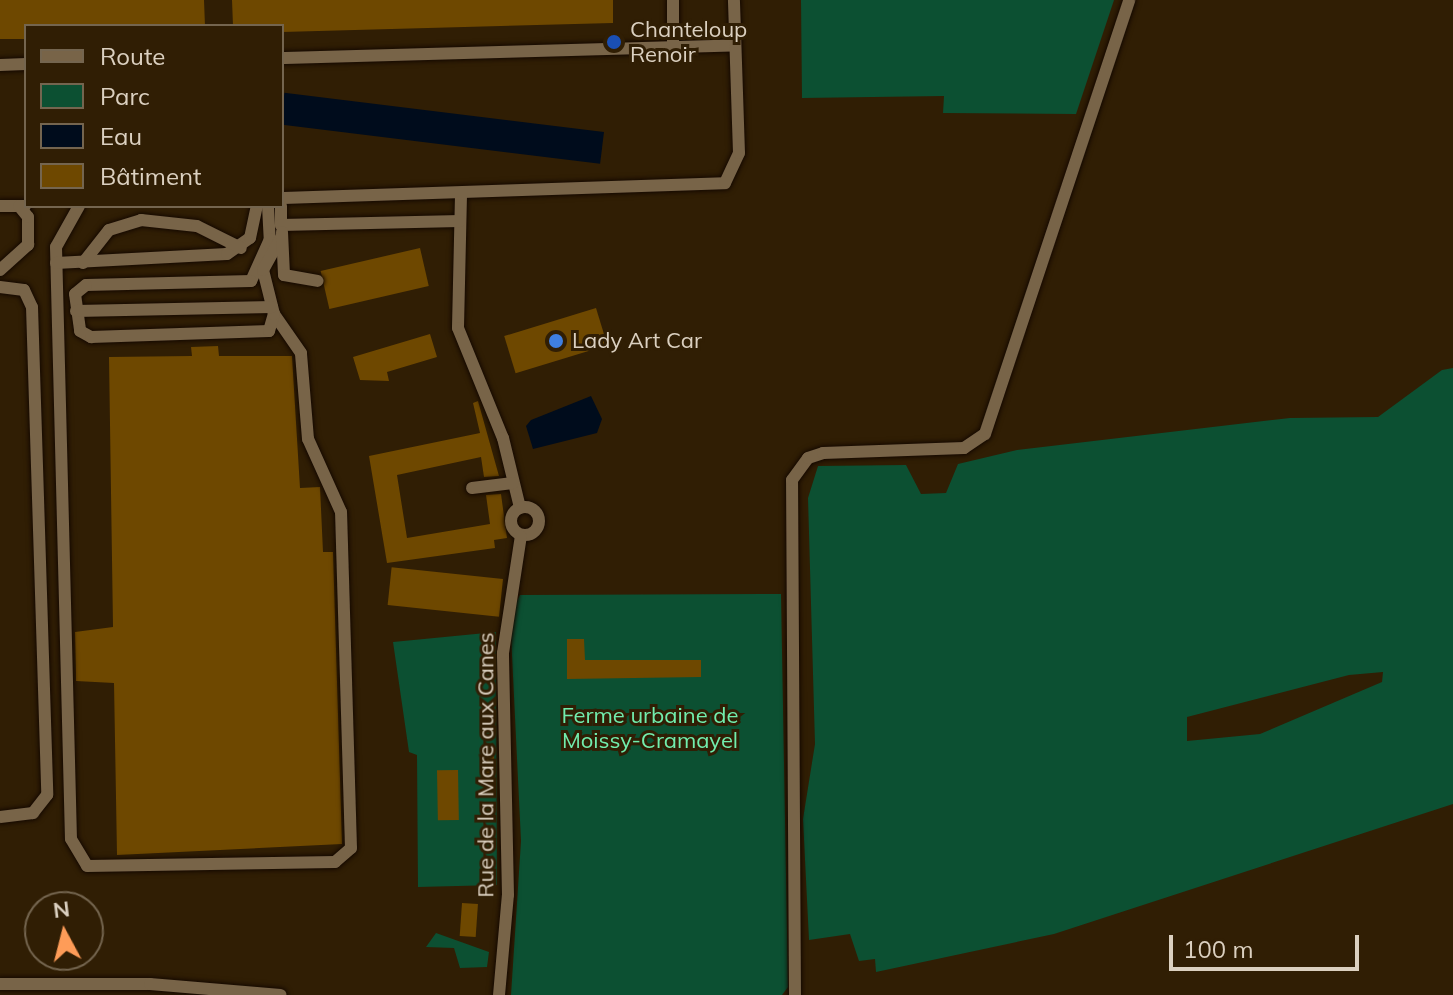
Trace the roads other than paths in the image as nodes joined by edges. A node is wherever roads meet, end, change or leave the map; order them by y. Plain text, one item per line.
1 (673, 0) edge
2 (734, 0) edge
3 (1129, 0) edge
4 (735, 45) junction
5 (673, 47) junction
6 (284, 58) edge
7 (24, 64) edge
8 (0, 65) edge
9 (461, 195) junction
10 (284, 198) edge
11 (0, 206) edge
12 (23, 206) edge
13 (78, 208) edge
14 (257, 208) edge
15 (268, 208) edge
16 (281, 208) edge
17 (460, 221) junction
18 (282, 230) junction
19 (241, 248) junction
20 (56, 263) junction
21 (83, 263) junction
22 (4, 265) edge
23 (317, 281) dead end
24 (0, 287) edge
25 (76, 311) junction
26 (273, 311) junction
27 (513, 483) junction
28 (472, 488) dead end
29 (520, 508) junction
30 (521, 536) junction
31 (0, 817) edge
32 (0, 984) edge
33 (281, 995) edge
34 (499, 995) edge
35 (795, 995) edge

1 - 5 street
2 - 4 street
3 - 35 street
4 - 5 street
4 - 9 street
5 - 6 street
7 - 8 street
9 - 10 street
9 - 17 street
11 - 12 street
12 - 22 street
13 - 20 street
14 - 19 street
15 - 25 street
16 - 18 street
17 - 18 street
17 - 27 street
18 - 23 street
18 - 26 street
19 - 21 street
19 - 21 street
20 - 21 street
20 - 26 street
24 - 31 street
25 - 26 street
25 - 26 street
27 - 28 street
27 - 29 street
29 - 30 street
29 - 30 street
30 - 34 street, Rue de la Mare aux Canes
32 - 33 street

